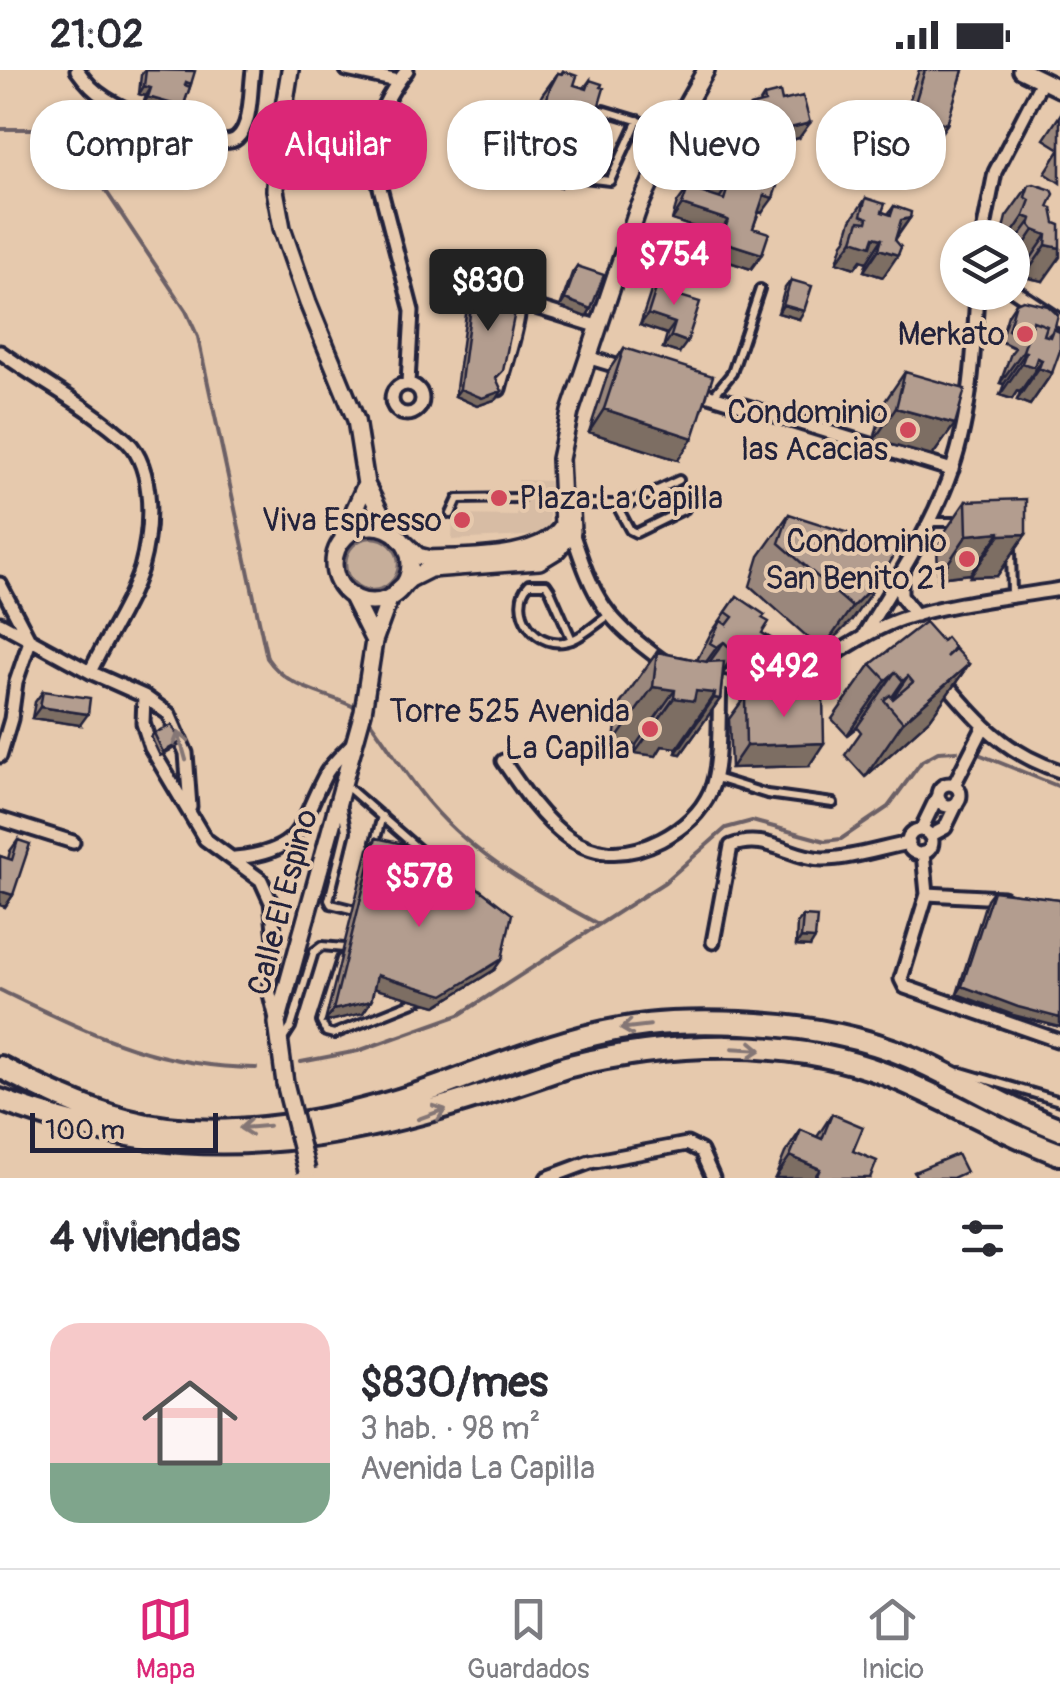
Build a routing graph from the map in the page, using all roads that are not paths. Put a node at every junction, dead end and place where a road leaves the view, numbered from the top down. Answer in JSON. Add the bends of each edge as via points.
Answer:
{"nodes":[{"id":1,"x":77,"y":70,"type":"edge"},
{"id":2,"x":253,"y":70,"type":"edge"},
{"id":3,"x":290,"y":70,"type":"edge"},
{"id":4,"x":347,"y":70,"type":"edge"},
{"id":5,"x":407,"y":70,"type":"edge"},
{"id":6,"x":706,"y":70,"type":"edge"},
{"id":7,"x":1021,"y":70,"type":"edge"},
{"id":8,"x":1042,"y":80,"type":"junction"},
{"id":9,"x":398,"y":81,"type":"junction"},
{"id":10,"x":1060,"y":89,"type":"edge"},
{"id":11,"x":691,"y":100,"type":"edge"},
{"id":12,"x":638,"y":120,"type":"joint"},
{"id":13,"x":647,"y":190,"type":"edge"},
{"id":14,"x":986,"y":220,"type":"edge"},
{"id":15,"x":516,"y":270,"type":"dead end"},
{"id":16,"x":760,"y":289,"type":"dead end"},
{"id":17,"x":1030,"y":301,"type":"edge"},
{"id":18,"x":519,"y":302,"type":"junction"},
{"id":19,"x":975,"y":310,"type":"edge"},
{"id":20,"x":1060,"y":321,"type":"edge"},
{"id":21,"x":600,"y":327,"type":"junction"},
{"id":22,"x":0,"y":352,"type":"edge"},
{"id":23,"x":590,"y":358,"type":"junction"},
{"id":24,"x":643,"y":374,"type":"edge"},
{"id":25,"x":408,"y":383,"type":"dead end"},
{"id":26,"x":678,"y":385,"type":"edge"},
{"id":27,"x":500,"y":389,"type":"edge"},
{"id":28,"x":713,"y":396,"type":"junction"},
{"id":29,"x":952,"y":470,"type":"junction"},
{"id":30,"x":678,"y":480,"type":"dead end"},
{"id":31,"x":366,"y":484,"type":"junction"},
{"id":32,"x":520,"y":498,"type":"dead end"},
{"id":33,"x":561,"y":500,"type":"junction"},
{"id":34,"x":616,"y":504,"type":"junction"},
{"id":35,"x":686,"y":509,"type":"dead end"},
{"id":36,"x":452,"y":514,"type":"dead end"},
{"id":37,"x":928,"y":522,"type":"junction"},
{"id":38,"x":961,"y":522,"type":"dead end"},
{"id":39,"x":572,"y":532,"type":"junction"},
{"id":40,"x":394,"y":534,"type":"junction"},
{"id":41,"x":1011,"y":536,"type":"edge"},
{"id":42,"x":340,"y":542,"type":"junction"},
{"id":43,"x":553,"y":545,"type":"junction"},
{"id":44,"x":586,"y":573,"type":"junction"},
{"id":45,"x":900,"y":573,"type":"junction"},
{"id":46,"x":0,"y":584,"type":"edge"},
{"id":47,"x":1060,"y":589,"type":"edge"},
{"id":48,"x":394,"y":594,"type":"junction"},
{"id":49,"x":351,"y":595,"type":"junction"},
{"id":50,"x":1012,"y":597,"type":"junction"},
{"id":51,"x":916,"y":615,"type":"junction"},
{"id":52,"x":608,"y":616,"type":"junction"},
{"id":53,"x":900,"y":619,"type":"junction"},
{"id":54,"x":0,"y":623,"type":"edge"},
{"id":55,"x":865,"y":633,"type":"junction"},
{"id":56,"x":911,"y":634,"type":"edge"},
{"id":57,"x":374,"y":640,"type":"junction"},
{"id":58,"x":572,"y":640,"type":"junction"},
{"id":59,"x":30,"y":641,"type":"junction"},
{"id":60,"x":932,"y":664,"type":"edge"},
{"id":61,"x":678,"y":669,"type":"edge"},
{"id":62,"x":90,"y":672,"type":"junction"},
{"id":63,"x":692,"y":676,"type":"edge"},
{"id":64,"x":720,"y":681,"type":"junction"},
{"id":65,"x":144,"y":696,"type":"junction"},
{"id":66,"x":983,"y":728,"type":"junction"},
{"id":67,"x":354,"y":742,"type":"junction"},
{"id":68,"x":0,"y":756,"type":"edge"},
{"id":69,"x":503,"y":761,"type":"dead end"},
{"id":70,"x":1060,"y":771,"type":"edge"},
{"id":71,"x":714,"y":778,"type":"junction"},
{"id":72,"x":954,"y":785,"type":"junction"},
{"id":73,"x":341,"y":791,"type":"junction"},
{"id":74,"x":938,"y":796,"type":"junction"},
{"id":75,"x":833,"y":803,"type":"dead end"},
{"id":76,"x":957,"y":803,"type":"junction"},
{"id":77,"x":190,"y":812,"type":"junction"},
{"id":78,"x":382,"y":816,"type":"junction"},
{"id":79,"x":0,"y":819,"type":"edge"},
{"id":80,"x":926,"y":833,"type":"junction"},
{"id":81,"x":72,"y":842,"type":"dead end"},
{"id":82,"x":908,"y":843,"type":"junction"},
{"id":83,"x":922,"y":853,"type":"junction"},
{"id":84,"x":372,"y":854,"type":"edge"},
{"id":85,"x":234,"y":858,"type":"junction"},
{"id":86,"x":360,"y":891,"type":"edge"},
{"id":87,"x":465,"y":893,"type":"edge"},
{"id":88,"x":927,"y":894,"type":"junction"},
{"id":89,"x":1022,"y":899,"type":"edge"},
{"id":90,"x":350,"y":929,"type":"edge"},
{"id":91,"x":713,"y":942,"type":"dead end"},
{"id":92,"x":344,"y":948,"type":"junction"},
{"id":93,"x":433,"y":993,"type":"edge"},
{"id":94,"x":278,"y":1023,"type":"junction"},
{"id":95,"x":1057,"y":1040,"type":"dead end"},
{"id":96,"x":278,"y":1048,"type":"junction"},
{"id":97,"x":908,"y":1056,"type":"junction"},
{"id":98,"x":0,"y":1067,"type":"edge"},
{"id":99,"x":0,"y":1100,"type":"edge"},
{"id":100,"x":998,"y":1100,"type":"junction"},
{"id":101,"x":1060,"y":1101,"type":"edge"},
{"id":102,"x":1060,"y":1119,"type":"edge"},
{"id":103,"x":1060,"y":1129,"type":"edge"},
{"id":104,"x":1060,"y":1154,"type":"edge"},
{"id":105,"x":308,"y":1175,"type":"edge"},
{"id":106,"x":548,"y":1178,"type":"edge"},
{"id":107,"x":712,"y":1178,"type":"edge"}],
"edges":[{"from":1,"to":2,"type":"street","via":[[104,98],[224,144],[245,127]]},
{"from":3,"to":31,"type":"street","via":[[275,190],[308,304],[356,420]]},
{"from":4,"to":9,"type":"street"},
{"from":5,"to":9,"type":"street"},
{"from":6,"to":11,"type":"street"},
{"from":7,"to":8,"type":"street"},
{"from":8,"to":10,"type":"street"},
{"from":8,"to":14,"type":"street","via":[[996,172]]},
{"from":9,"to":25,"type":"street","via":[[370,149],[412,311]]},
{"from":12,"to":12,"type":"lane","via":[[598,113],[577,170],[584,178],[610,182]]},
{"from":13,"to":21,"type":"street"},
{"from":15,"to":18,"type":"street"},
{"from":16,"to":28,"type":"lane","via":[[732,373]]},
{"from":17,"to":20,"type":"street"},
{"from":18,"to":21,"type":"street"},
{"from":18,"to":27,"type":"street"},
{"from":19,"to":29,"type":"street","via":[[966,419]]},
{"from":21,"to":23,"type":"street"},
{"from":22,"to":62,"type":"street","via":[[130,444],[145,475],[149,516],[141,568]]},
{"from":23,"to":24,"type":"street"},
{"from":23,"to":33,"type":"street","via":[[560,459]]},
{"from":26,"to":28,"type":"street"},
{"from":28,"to":29,"type":"street"},
{"from":29,"to":37,"type":"street"},
{"from":30,"to":34,"type":"lane"},
{"from":31,"to":40,"type":"street"},
{"from":31,"to":42,"type":"street"},
{"from":32,"to":36,"type":"lane","via":[[458,499]]},
{"from":33,"to":34,"type":"lane"},
{"from":33,"to":39,"type":"street"},
{"from":33,"to":43,"type":"street","via":[[562,525]]},
{"from":34,"to":35,"type":"lane","via":[[636,533]]},
{"from":37,"to":38,"type":"lane"},
{"from":37,"to":45,"type":"street"},
{"from":39,"to":43,"type":"street"},
{"from":39,"to":44,"type":"street"},
{"from":40,"to":42,"type":"street","via":[[362,527]]},
{"from":40,"to":43,"type":"street","via":[[418,556]]},
{"from":40,"to":48,"type":"street","via":[[410,563]]},
{"from":41,"to":50,"type":"lane"},
{"from":42,"to":49,"type":"street","via":[[335,571]]},
{"from":43,"to":44,"type":"street"},
{"from":43,"to":48,"type":"street","via":[[525,564],[430,569]]},
{"from":44,"to":52,"type":"street"},
{"from":45,"to":51,"type":"street","via":[[902,596]]},
{"from":45,"to":55,"type":"street"},
{"from":46,"to":59,"type":"street"},
{"from":47,"to":50,"type":"street"},
{"from":48,"to":49,"type":"street","via":[[370,601]]},
{"from":48,"to":57,"type":"street","name":"Calle El Espino"},
{"from":49,"to":57,"type":"street"},
{"from":50,"to":51,"type":"street"},
{"from":51,"to":53,"type":"street"},
{"from":52,"to":58,"type":"lane"},
{"from":52,"to":61,"type":"street"},
{"from":53,"to":55,"type":"street"},
{"from":53,"to":56,"type":"street"},
{"from":54,"to":59,"type":"street"},
{"from":55,"to":64,"type":"street","via":[[779,681]]},
{"from":57,"to":67,"type":"street","name":"Calle El Espino"},
{"from":58,"to":58,"type":"lane","via":[[534,636],[522,598],[529,584],[546,584]]},
{"from":59,"to":62,"type":"street"},
{"from":59,"to":68,"type":"street"},
{"from":60,"to":66,"type":"street"},
{"from":62,"to":65,"type":"street"},
{"from":63,"to":64,"type":"street"},
{"from":64,"to":71,"type":"street"},
{"from":65,"to":77,"type":"street","via":[[151,748]]},
{"from":77,"to":65,"type":"street","one_way":true,"via":[[180,734],[169,714]]},
{"from":66,"to":70,"type":"street","via":[[1030,760]]},
{"from":66,"to":72,"type":"street"},
{"from":67,"to":73,"type":"street","name":"Calle El Espino"},
{"from":67,"to":85,"type":"street","via":[[328,771],[293,836],[275,850]]},
{"from":69,"to":71,"type":"street","via":[[549,824],[597,850],[642,849],[666,837],[692,820]]},
{"from":71,"to":75,"type":"lane"},
{"from":72,"to":74,"type":"street","via":[[943,786]]},
{"from":72,"to":76,"type":"street"},
{"from":73,"to":78,"type":"lane"},
{"from":73,"to":86,"type":"lane","via":[[346,831],[329,900],[355,910]]},
{"from":73,"to":94,"type":"street","name":"Calle El Espino"},
{"from":74,"to":76,"type":"street","via":[[943,804]]},
{"from":74,"to":80,"type":"street"},
{"from":76,"to":80,"type":"street","via":[[945,828]]},
{"from":77,"to":85,"type":"street","via":[[206,839]]},
{"from":78,"to":84,"type":"lane"},
{"from":78,"to":87,"type":"lane"},
{"from":79,"to":81,"type":"street"},
{"from":80,"to":82,"type":"street","via":[[910,835]]},
{"from":80,"to":83,"type":"street","via":[[931,846]]},
{"from":82,"to":83,"type":"street"},
{"from":82,"to":91,"type":"street","via":[[825,859],[758,841],[731,846]]},
{"from":83,"to":88,"type":"street"},
{"from":85,"to":94,"type":"street","via":[[261,880],[271,902],[269,990]]},
{"from":88,"to":89,"type":"street"},
{"from":88,"to":95,"type":"street","via":[[901,979],[905,987]]},
{"from":90,"to":92,"type":"lane"},
{"from":92,"to":93,"type":"lane","via":[[321,1022],[326,1032]]},
{"from":92,"to":96,"type":"lane","via":[[314,952]]},
{"from":94,"to":96,"type":"street","name":"Calle El Espino"},
{"from":96,"to":105,"type":"street","name":"Calle El Espino","bridge":true},
{"from":97,"to":98,"type":"highway","one_way":true,"via":[[788,1028],[634,1026],[521,1056],[368,1109],[214,1130],[128,1121]]},
{"from":97,"to":100,"type":"highway"},
{"from":97,"to":101,"type":"lane"},
{"from":99,"to":104,"type":"highway","one_way":true,"via":[[124,1146],[249,1156],[383,1130],[566,1066],[664,1048],[717,1048],[856,1064]]},
{"from":100,"to":102,"type":"highway"},
{"from":100,"to":103,"type":"highway"},
{"from":106,"to":107,"type":"street","via":[[590,1162],[687,1144],[706,1159]]}]}
